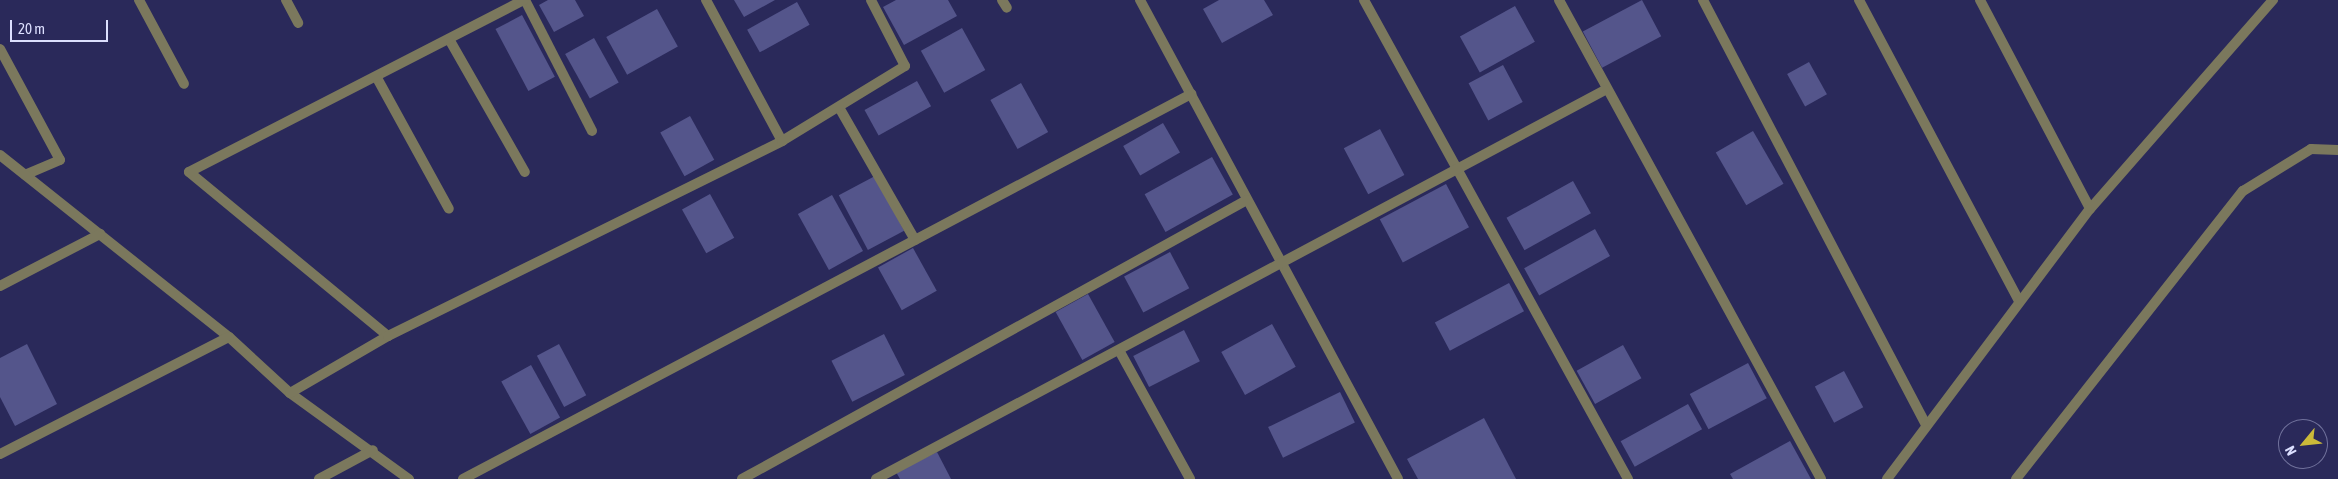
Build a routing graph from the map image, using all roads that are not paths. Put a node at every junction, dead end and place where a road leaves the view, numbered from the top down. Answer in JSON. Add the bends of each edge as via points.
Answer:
{"nodes":[{"id":1,"x":139,"y":0,"type":"edge"},
{"id":2,"x":286,"y":0,"type":"edge"},
{"id":3,"x":524,"y":0,"type":"edge"},
{"id":4,"x":706,"y":0,"type":"edge"},
{"id":5,"x":871,"y":0,"type":"edge"},
{"id":6,"x":1140,"y":0,"type":"edge"},
{"id":7,"x":1364,"y":0,"type":"edge"},
{"id":8,"x":1560,"y":0,"type":"edge"},
{"id":9,"x":1703,"y":0,"type":"edge"},
{"id":10,"x":1859,"y":0,"type":"edge"},
{"id":11,"x":1980,"y":0,"type":"edge"},
{"id":12,"x":2273,"y":0,"type":"edge"},
{"id":13,"x":298,"y":23,"type":"dead end"},
{"id":14,"x":449,"y":39,"type":"junction"},
{"id":15,"x":0,"y":48,"type":"edge"},
{"id":16,"x":377,"y":78,"type":"junction"},
{"id":17,"x":184,"y":84,"type":"dead end"},
{"id":18,"x":1605,"y":90,"type":"junction"},
{"id":19,"x":1190,"y":94,"type":"junction"},
{"id":20,"x":840,"y":109,"type":"junction"},
{"id":21,"x":592,"y":131,"type":"dead end"},
{"id":22,"x":782,"y":141,"type":"junction"},
{"id":23,"x":2338,"y":150,"type":"edge"},
{"id":24,"x":0,"y":155,"type":"edge"},
{"id":25,"x":1457,"y":168,"type":"junction"},
{"id":26,"x":525,"y":172,"type":"dead end"},
{"id":27,"x":25,"y":175,"type":"junction"},
{"id":28,"x":1247,"y":200,"type":"junction"},
{"id":29,"x":2090,"y":209,"type":"junction"},
{"id":30,"x":449,"y":210,"type":"dead end"},
{"id":31,"x":100,"y":234,"type":"junction"},
{"id":32,"x":915,"y":240,"type":"junction"},
{"id":33,"x":1281,"y":262,"type":"junction"},
{"id":34,"x":0,"y":286,"type":"edge"},
{"id":35,"x":2019,"y":301,"type":"junction"},
{"id":36,"x":388,"y":336,"type":"junction"},
{"id":37,"x":229,"y":337,"type":"junction"},
{"id":38,"x":1120,"y":352,"type":"junction"},
{"id":39,"x":290,"y":394,"type":"junction"},
{"id":40,"x":1927,"y":426,"type":"junction"},
{"id":41,"x":373,"y":450,"type":"junction"},
{"id":42,"x":0,"y":454,"type":"edge"},
{"id":43,"x":335,"y":475,"type":"edge"},
{"id":44,"x":320,"y":479,"type":"edge"},
{"id":45,"x":409,"y":479,"type":"edge"},
{"id":46,"x":463,"y":479,"type":"edge"},
{"id":47,"x":742,"y":479,"type":"edge"},
{"id":48,"x":876,"y":479,"type":"edge"},
{"id":49,"x":1190,"y":479,"type":"edge"},
{"id":50,"x":1398,"y":479,"type":"edge"},
{"id":51,"x":1628,"y":479,"type":"edge"},
{"id":52,"x":1821,"y":479,"type":"edge"},
{"id":53,"x":1887,"y":479,"type":"edge"},
{"id":54,"x":2016,"y":479,"type":"edge"}],
"edges":[{"from":1,"to":17,"type":"street"},
{"from":2,"to":13,"type":"street"},
{"from":3,"to":14,"type":"street"},
{"from":3,"to":21,"type":"street"},
{"from":4,"to":22,"type":"street"},
{"from":5,"to":20,"type":"street","via":[[905,66]]},
{"from":6,"to":19,"type":"street"},
{"from":7,"to":25,"type":"street"},
{"from":8,"to":18,"type":"street"},
{"from":9,"to":40,"type":"street"},
{"from":10,"to":35,"type":"street"},
{"from":11,"to":29,"type":"street"},
{"from":12,"to":29,"type":"street"},
{"from":14,"to":16,"type":"street"},
{"from":14,"to":26,"type":"street"},
{"from":15,"to":27,"type":"street","via":[[60,160]]},
{"from":16,"to":30,"type":"street"},
{"from":16,"to":36,"type":"street","via":[[189,172]]},
{"from":18,"to":25,"type":"street"},
{"from":18,"to":52,"type":"street"},
{"from":19,"to":28,"type":"street"},
{"from":19,"to":32,"type":"street"},
{"from":20,"to":22,"type":"street"},
{"from":20,"to":32,"type":"street"},
{"from":22,"to":36,"type":"street"},
{"from":23,"to":54,"type":"street","via":[[2311,149],[2243,191]]},
{"from":24,"to":27,"type":"street"},
{"from":25,"to":33,"type":"street"},
{"from":25,"to":51,"type":"street"},
{"from":27,"to":31,"type":"street"},
{"from":28,"to":33,"type":"street"},
{"from":28,"to":47,"type":"street"},
{"from":29,"to":35,"type":"street"},
{"from":31,"to":34,"type":"street"},
{"from":31,"to":37,"type":"street"},
{"from":32,"to":46,"type":"street"},
{"from":33,"to":38,"type":"street"},
{"from":33,"to":50,"type":"street"},
{"from":35,"to":40,"type":"street"},
{"from":36,"to":39,"type":"street"},
{"from":37,"to":39,"type":"street"},
{"from":37,"to":42,"type":"street"},
{"from":38,"to":48,"type":"street"},
{"from":38,"to":49,"type":"street"},
{"from":39,"to":41,"type":"street"},
{"from":40,"to":53,"type":"street"},
{"from":41,"to":43,"type":"street"},
{"from":41,"to":45,"type":"street"},
{"from":43,"to":44,"type":"street"}]}
